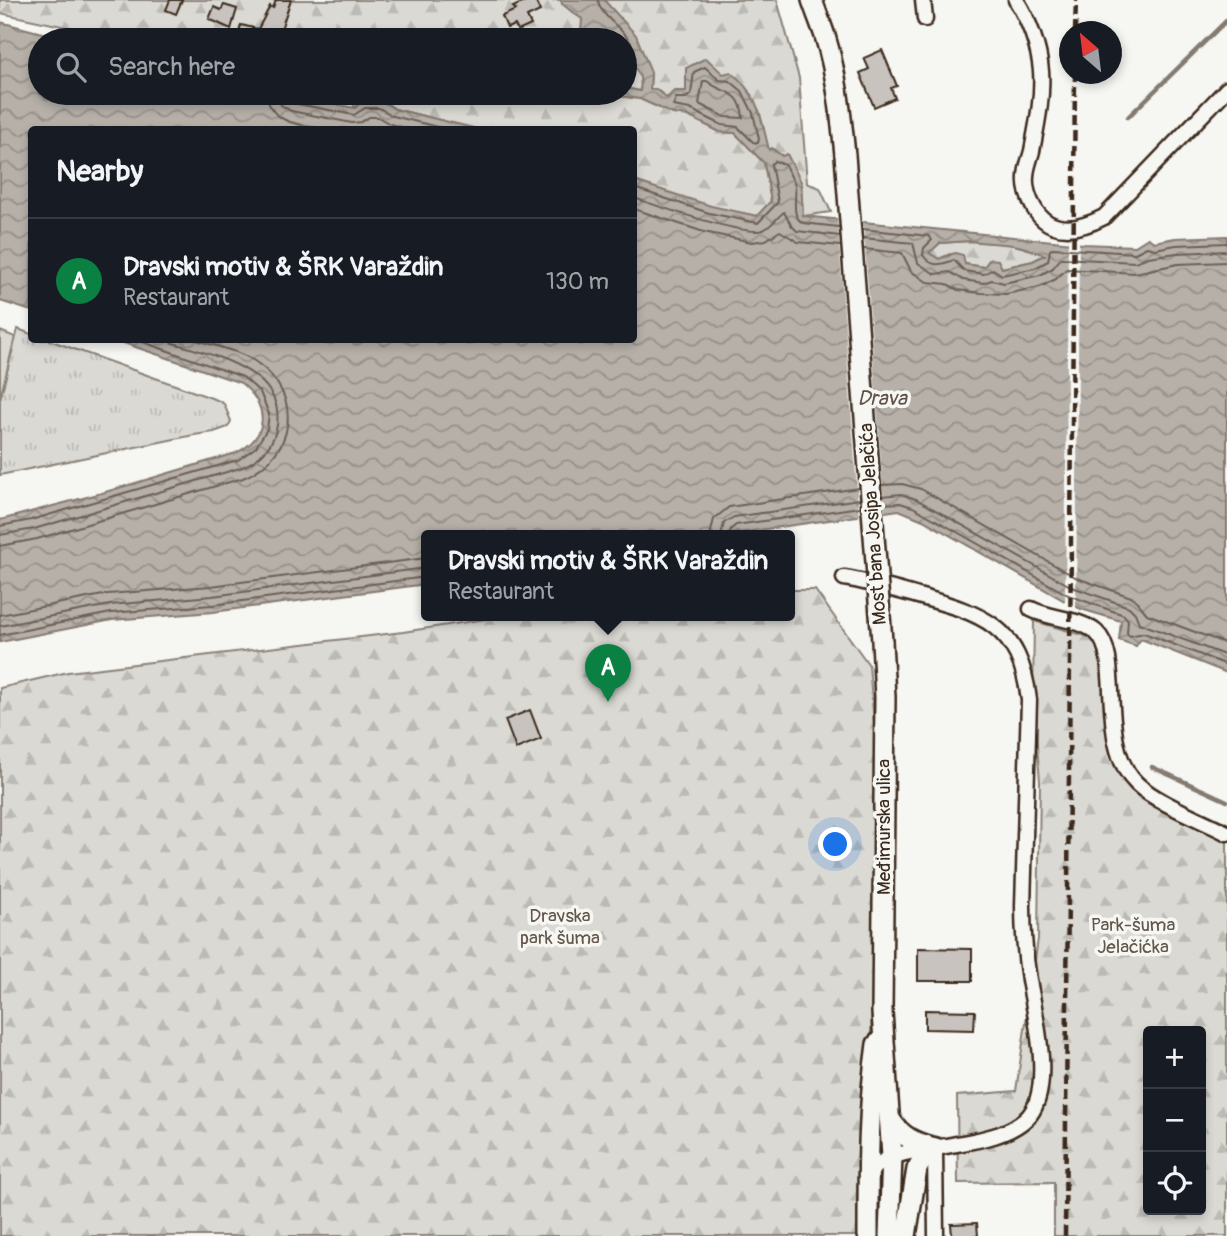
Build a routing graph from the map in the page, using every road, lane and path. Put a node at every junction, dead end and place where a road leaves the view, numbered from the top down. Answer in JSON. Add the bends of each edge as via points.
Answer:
{"nodes":[{"id":1,"x":812,"y":0,"type":"edge"},
{"id":2,"x":923,"y":0,"type":"edge"},
{"id":3,"x":1016,"y":0,"type":"edge"},
{"id":4,"x":925,"y":19,"type":"dead end"},
{"id":5,"x":1227,"y":89,"type":"edge"},
{"id":6,"x":844,"y":578,"type":"dead end"},
{"id":7,"x":1031,"y":609,"type":"dead end"},
{"id":8,"x":882,"y":641,"type":"joint"},
{"id":9,"x":1227,"y":833,"type":"edge"},
{"id":10,"x":882,"y":1012,"type":"junction"},
{"id":11,"x":890,"y":1119,"type":"junction"},
{"id":12,"x":935,"y":1148,"type":"junction"},
{"id":13,"x":892,"y":1156,"type":"junction"},
{"id":14,"x":868,"y":1174,"type":"junction"},
{"id":15,"x":868,"y":1236,"type":"edge"},
{"id":16,"x":889,"y":1236,"type":"edge"},
{"id":17,"x":906,"y":1236,"type":"edge"},
{"id":18,"x":936,"y":1236,"type":"edge"}],
"edges":[{"from":1,"to":8,"type":"main road","name":"Most bana Josipa Jelačića","bridge":true,"via":[[835,81],[845,155]]},
{"from":2,"to":4,"type":"street"},
{"from":3,"to":5,"type":"street","via":[[1033,36],[1041,69],[1027,189],[1037,214],[1055,227],[1079,227],[1104,217]]},
{"from":6,"to":12,"type":"street","via":[[966,609],[983,618],[1018,655],[1028,687],[1023,937],[1037,1015],[1038,1097],[1027,1117],[1011,1128],[988,1138]]},
{"from":7,"to":9,"type":"street","via":[[1086,626],[1100,637],[1107,653],[1116,743],[1138,786]]},
{"from":8,"to":10,"type":"main road","name":"Međimurska ulica"},
{"from":10,"to":11,"type":"main road","name":"Međimurska ulica"},
{"from":10,"to":14,"type":"main road","name":"Međimurska ulica"},
{"from":11,"to":12,"type":"main road","via":[[913,1142]]},
{"from":11,"to":13,"type":"main road","name":"Međimurska ulica"},
{"from":12,"to":13,"type":"street"},
{"from":12,"to":17,"type":"main road","via":[[917,1169]]},
{"from":12,"to":18,"type":"street"},
{"from":13,"to":14,"type":"street"},
{"from":13,"to":16,"type":"main road","name":"Međimurska ulica"},
{"from":14,"to":15,"type":"main road","name":"Međimurska ulica"}]}
